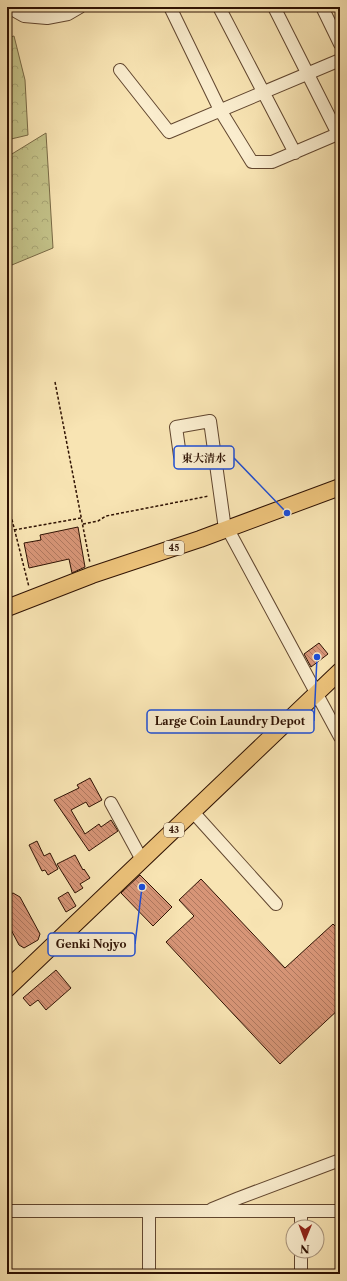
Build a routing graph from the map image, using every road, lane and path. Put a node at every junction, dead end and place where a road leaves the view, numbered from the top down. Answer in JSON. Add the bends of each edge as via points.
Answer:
{"nodes":[{"id":1,"x":8,"y":7,"type":"edge"},
{"id":2,"x":80,"y":7,"type":"edge"},
{"id":3,"x":170,"y":7,"type":"edge"},
{"id":4,"x":219,"y":7,"type":"edge"},
{"id":5,"x":274,"y":7,"type":"edge"},
{"id":6,"x":322,"y":7,"type":"edge"},
{"id":7,"x":340,"y":44,"type":"edge"},
{"id":8,"x":340,"y":60,"type":"edge"},
{"id":9,"x":120,"y":70,"type":"dead end"},
{"id":10,"x":307,"y":74,"type":"junction"},
{"id":11,"x":264,"y":93,"type":"junction"},
{"id":12,"x":220,"y":110,"type":"junction"},
{"id":13,"x":339,"y":134,"type":"edge"},
{"id":14,"x":295,"y":153,"type":"junction"},
{"id":15,"x":55,"y":382,"type":"dead end"},
{"id":16,"x":180,"y":456,"type":"dead end"},
{"id":17,"x":340,"y":487,"type":"edge"},
{"id":18,"x":220,"y":494,"type":"junction"},
{"id":19,"x":7,"y":500,"type":"edge"},
{"id":20,"x":81,"y":518,"type":"junction"},
{"id":21,"x":83,"y":524,"type":"junction"},
{"id":22,"x":228,"y":529,"type":"junction"},
{"id":23,"x":14,"y":530,"type":"junction"},
{"id":24,"x":92,"y":575,"type":"junction"},
{"id":25,"x":33,"y":598,"type":"junction"},
{"id":26,"x":7,"y":608,"type":"edge"},
{"id":27,"x":340,"y":671,"type":"edge"},
{"id":28,"x":317,"y":693,"type":"junction"},
{"id":29,"x":340,"y":737,"type":"edge"},
{"id":30,"x":111,"y":803,"type":"dead end"},
{"id":31,"x":193,"y":812,"type":"junction"},
{"id":32,"x":142,"y":860,"type":"junction"},
{"id":33,"x":276,"y":904,"type":"dead end"},
{"id":34,"x":9,"y":982,"type":"edge"},
{"id":35,"x":340,"y":1160,"type":"edge"},
{"id":36,"x":7,"y":1211,"type":"edge"},
{"id":37,"x":149,"y":1211,"type":"junction"},
{"id":38,"x":208,"y":1211,"type":"junction"},
{"id":39,"x":301,"y":1211,"type":"junction"},
{"id":40,"x":340,"y":1211,"type":"edge"},
{"id":41,"x":301,"y":1219,"type":"edge"},
{"id":42,"x":301,"y":1259,"type":"edge"},
{"id":43,"x":149,"y":1274,"type":"edge"},
{"id":44,"x":301,"y":1274,"type":"edge"}],
"edges":[{"from":1,"to":2,"type":"street","via":[[24,16],[47,18],[68,14]]},
{"from":3,"to":12,"type":"street"},
{"from":4,"to":11,"type":"street"},
{"from":5,"to":10,"type":"street"},
{"from":6,"to":7,"type":"street"},
{"from":8,"to":10,"type":"street"},
{"from":9,"to":12,"type":"street","via":[[169,132]]},
{"from":10,"to":11,"type":"street"},
{"from":10,"to":13,"type":"street"},
{"from":11,"to":12,"type":"street"},
{"from":11,"to":14,"type":"street"},
{"from":12,"to":14,"type":"street","via":[[252,162],[272,162]]},
{"from":13,"to":14,"type":"street"},
{"from":15,"to":20,"type":"path"},
{"from":16,"to":18,"type":"street","via":[[176,427],[210,421]]},
{"from":17,"to":22,"type":"main road","number":"45"},
{"from":18,"to":21,"type":"path","via":[[106,516],[98,521]]},
{"from":18,"to":22,"type":"street","via":[[224,522]]},
{"from":19,"to":23,"type":"path"},
{"from":20,"to":21,"type":"path"},
{"from":20,"to":23,"type":"path"},
{"from":21,"to":24,"type":"path"},
{"from":22,"to":24,"type":"main road","number":"45"},
{"from":22,"to":28,"type":"street"},
{"from":23,"to":25,"type":"path"},
{"from":24,"to":25,"type":"main road","number":"45"},
{"from":25,"to":26,"type":"main road","number":"45"},
{"from":27,"to":28,"type":"main road","number":"43"},
{"from":28,"to":29,"type":"street"},
{"from":28,"to":31,"type":"main road","number":"43"},
{"from":30,"to":32,"type":"street"},
{"from":31,"to":32,"type":"main road","number":"43"},
{"from":31,"to":33,"type":"street"},
{"from":32,"to":34,"type":"main road","number":"43"},
{"from":35,"to":38,"type":"street"},
{"from":36,"to":37,"type":"street"},
{"from":37,"to":38,"type":"street"},
{"from":37,"to":43,"type":"street"},
{"from":38,"to":39,"type":"street"},
{"from":39,"to":40,"type":"street"},
{"from":39,"to":41,"type":"street"},
{"from":42,"to":44,"type":"street"}]}
